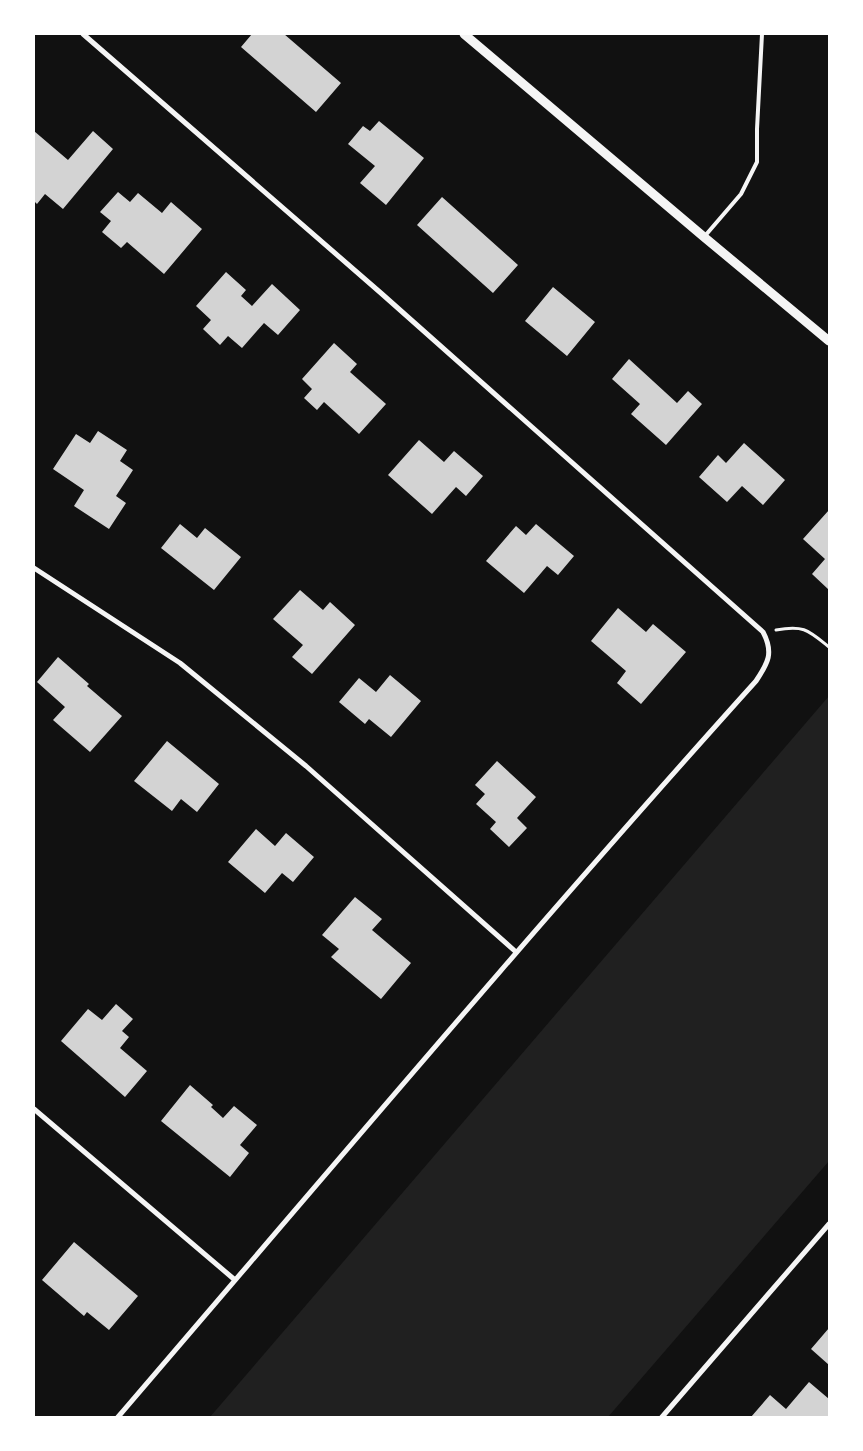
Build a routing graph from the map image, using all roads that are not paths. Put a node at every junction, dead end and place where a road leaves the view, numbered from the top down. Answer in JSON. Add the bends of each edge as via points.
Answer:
{"nodes":[{"id":1,"x":83,"y":34,"type":"edge"},
{"id":2,"x":464,"y":34,"type":"edge"},
{"id":3,"x":762,"y":34,"type":"edge"},
{"id":4,"x":704,"y":237,"type":"junction"},
{"id":5,"x":829,"y":341,"type":"edge"},
{"id":6,"x":34,"y":568,"type":"edge"},
{"id":7,"x":516,"y":952,"type":"junction"},
{"id":8,"x":34,"y":1109,"type":"edge"},
{"id":9,"x":829,"y":1224,"type":"edge"},
{"id":10,"x":235,"y":1280,"type":"junction"},
{"id":11,"x":118,"y":1417,"type":"edge"},
{"id":12,"x":662,"y":1417,"type":"edge"}],
"edges":[{"from":1,"to":7,"type":"street","via":[[763,632],[768,642],[770,654],[756,681]]},
{"from":2,"to":4,"type":"street"},
{"from":3,"to":4,"type":"lane","via":[[757,162],[741,194]]},
{"from":4,"to":5,"type":"street"},
{"from":6,"to":7,"type":"street","via":[[180,663],[306,766]]},
{"from":7,"to":10,"type":"street"},
{"from":8,"to":10,"type":"street"},
{"from":9,"to":12,"type":"street"},
{"from":10,"to":11,"type":"street"}]}
